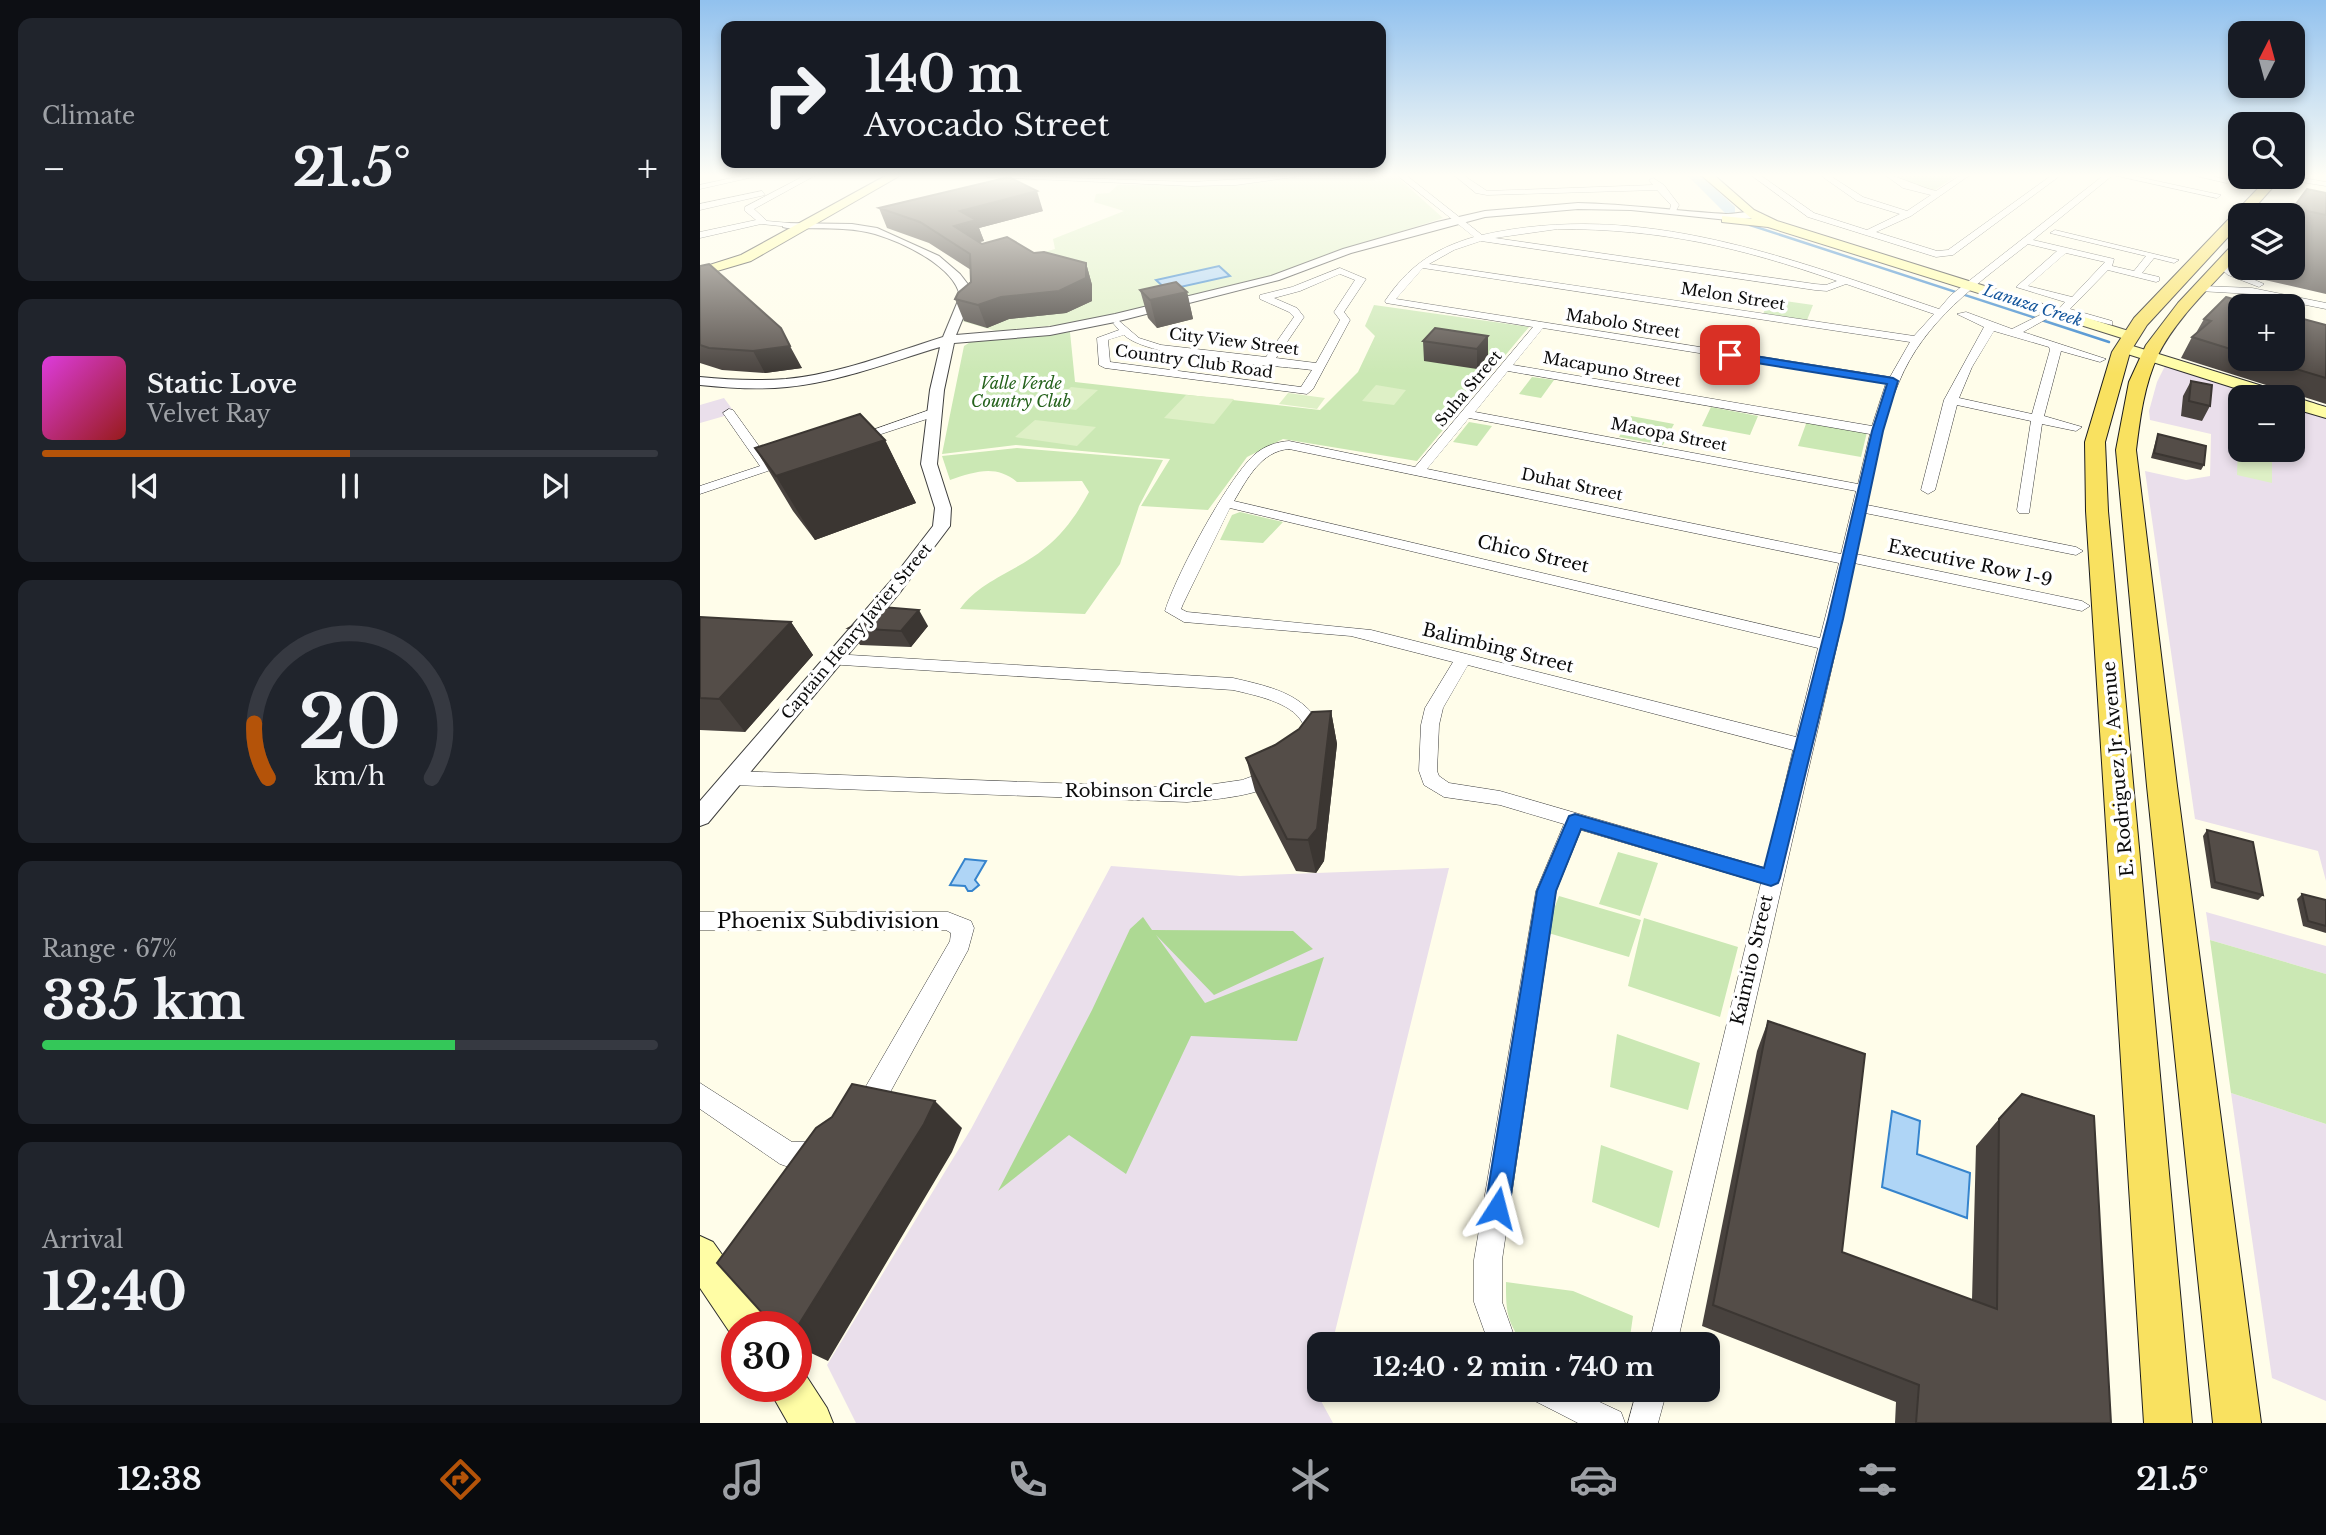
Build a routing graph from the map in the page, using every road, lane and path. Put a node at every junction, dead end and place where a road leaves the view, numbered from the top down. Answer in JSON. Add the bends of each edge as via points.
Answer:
{"nodes":[{"id":1,"x":759,"y":241,"type":"edge"},
{"id":2,"x":777,"y":241,"type":"edge"},
{"id":3,"x":903,"y":241,"type":"edge"},
{"id":4,"x":1381,"y":241,"type":"edge"},
{"id":5,"x":1470,"y":241,"type":"edge"},
{"id":6,"x":1503,"y":241,"type":"edge"},
{"id":7,"x":1720,"y":241,"type":"edge"},
{"id":8,"x":1815,"y":241,"type":"edge"},
{"id":9,"x":1895,"y":241,"type":"edge"},
{"id":10,"x":1966,"y":241,"type":"edge"},
{"id":11,"x":2027,"y":241,"type":"edge"},
{"id":12,"x":2029,"y":241,"type":"edge"},
{"id":13,"x":2066,"y":241,"type":"edge"},
{"id":14,"x":2093,"y":241,"type":"edge"},
{"id":15,"x":2216,"y":241,"type":"edge"},
{"id":16,"x":2060,"y":249,"type":"junction"},
{"id":17,"x":744,"y":250,"type":"junction"},
{"id":18,"x":760,"y":251,"type":"junction"},
{"id":19,"x":2205,"y":253,"type":"junction"},
{"id":20,"x":2152,"y":255,"type":"junction"},
{"id":21,"x":2228,"y":259,"type":"edge"},
{"id":22,"x":2174,"y":260,"type":"dead end"},
{"id":23,"x":2225,"y":262,"type":"junction"},
{"id":24,"x":1419,"y":265,"type":"junction"},
{"id":25,"x":700,"y":266,"type":"edge"},
{"id":26,"x":2106,"y":267,"type":"junction"},
{"id":27,"x":700,"y":272,"type":"edge"},
{"id":28,"x":2136,"y":274,"type":"junction"},
{"id":29,"x":2156,"y":279,"type":"dead end"},
{"id":30,"x":1843,"y":282,"type":"junction"},
{"id":31,"x":2022,"y":288,"type":"junction"},
{"id":32,"x":2203,"y":289,"type":"junction"},
{"id":33,"x":2272,"y":290,"type":"junction"},
{"id":34,"x":2009,"y":298,"type":"junction"},
{"id":35,"x":1959,"y":299,"type":"junction"},
{"id":36,"x":2326,"y":299,"type":"edge"},
{"id":37,"x":2072,"y":301,"type":"junction"},
{"id":38,"x":2326,"y":306,"type":"edge"},
{"id":39,"x":1115,"y":318,"type":"junction"},
{"id":40,"x":2044,"y":319,"type":"junction"},
{"id":41,"x":1540,"y":325,"type":"junction"},
{"id":42,"x":1993,"y":327,"type":"junction"},
{"id":43,"x":1127,"y":331,"type":"junction"},
{"id":44,"x":951,"y":333,"type":"junction"},
{"id":45,"x":2013,"y":333,"type":"junction"},
{"id":46,"x":2026,"y":337,"type":"junction"},
{"id":47,"x":1917,"y":340,"type":"junction"},
{"id":48,"x":2130,"y":343,"type":"junction"},
{"id":49,"x":2053,"y":346,"type":"junction"},
{"id":50,"x":1268,"y":362,"type":"junction"},
{"id":51,"x":1319,"y":367,"type":"junction"},
{"id":52,"x":1506,"y":367,"type":"junction"},
{"id":53,"x":700,"y":373,"type":"edge"},
{"id":54,"x":700,"y":381,"type":"edge"},
{"id":55,"x":1893,"y":381,"type":"junction"},
{"id":56,"x":2246,"y":385,"type":"edge"},
{"id":57,"x":1950,"y":400,"type":"junction"},
{"id":58,"x":2305,"y":406,"type":"edge"},
{"id":59,"x":935,"y":412,"type":"junction"},
{"id":60,"x":2326,"y":413,"type":"edge"},
{"id":61,"x":729,"y":414,"type":"dead end"},
{"id":62,"x":1467,"y":414,"type":"junction"},
{"id":63,"x":2036,"y":418,"type":"junction"},
{"id":64,"x":2076,"y":427,"type":"dead end"},
{"id":65,"x":1877,"y":431,"type":"junction"},
{"id":66,"x":838,"y":444,"type":"edge"},
{"id":67,"x":804,"y":456,"type":"edge"},
{"id":68,"x":768,"y":468,"type":"junction"},
{"id":69,"x":1420,"y":470,"type":"junction"},
{"id":70,"x":1928,"y":489,"type":"dead end"},
{"id":71,"x":700,"y":490,"type":"edge"},
{"id":72,"x":1863,"y":498,"type":"junction"},
{"id":73,"x":1227,"y":503,"type":"junction"},
{"id":74,"x":2024,"y":510,"type":"dead end"},
{"id":75,"x":2076,"y":551,"type":"dead end"},
{"id":76,"x":1849,"y":558,"type":"junction"},
{"id":77,"x":2082,"y":606,"type":"dead end"},
{"id":78,"x":1829,"y":645,"type":"junction"},
{"id":79,"x":1463,"y":659,"type":"junction"},
{"id":80,"x":833,"y":660,"type":"junction"},
{"id":81,"x":1804,"y":746,"type":"junction"},
{"id":82,"x":1305,"y":752,"type":"edge"},
{"id":83,"x":1285,"y":769,"type":"edge"},
{"id":84,"x":733,"y":778,"type":"junction"},
{"id":85,"x":700,"y":817,"type":"edge"},
{"id":86,"x":1575,"y":821,"type":"junction"},
{"id":87,"x":1771,"y":878,"type":"junction"},
{"id":88,"x":700,"y":921,"type":"edge"},
{"id":89,"x":700,"y":1095,"type":"edge"},
{"id":90,"x":700,"y":1255,"type":"edge"},
{"id":91,"x":739,"y":1311,"type":"edge"},
{"id":92,"x":1499,"y":1332,"type":"edge"},
{"id":93,"x":1666,"y":1332,"type":"edge"},
{"id":94,"x":798,"y":1402,"type":"edge"},
{"id":95,"x":1568,"y":1402,"type":"edge"},
{"id":96,"x":1649,"y":1402,"type":"edge"},
{"id":97,"x":812,"y":1423,"type":"edge"},
{"id":98,"x":1611,"y":1423,"type":"edge"},
{"id":99,"x":1643,"y":1423,"type":"edge"},
{"id":100,"x":2168,"y":1423,"type":"edge"},
{"id":101,"x":2237,"y":1423,"type":"edge"}],
"edges":[{"from":1,"to":17,"type":"main road"},
{"from":2,"to":18,"type":"main road"},
{"from":3,"to":44,"type":"street","name":"Captain Henry Javier Street","via":[[935,258],[964,287],[966,296]]},
{"from":4,"to":39,"type":"street","via":[[1275,278]]},
{"from":5,"to":24,"type":"street"},
{"from":6,"to":30,"type":"street","via":[[1815,287]]},
{"from":7,"to":30,"type":"street"},
{"from":8,"to":35,"type":"main road"},
{"from":9,"to":10,"type":"street","via":[[1936,254],[1950,253]]},
{"from":11,"to":35,"type":"street","name":"Kaimito Street"},
{"from":12,"to":16,"type":"street"},
{"from":13,"to":16,"type":"street"},
{"from":14,"to":20,"type":"street"},
{"from":15,"to":19,"type":"main road","name":"E. Rodriguez Jr. Avenue"},
{"from":16,"to":26,"type":"street","via":[[2111,261]]},
{"from":16,"to":31,"type":"street"},
{"from":17,"to":18,"type":"main road"},
{"from":17,"to":25,"type":"main road"},
{"from":18,"to":27,"type":"main road"},
{"from":19,"to":23,"type":"main road"},
{"from":19,"to":48,"type":"main road","name":"E. Rodriguez Jr. Avenue","via":[[2140,322]]},
{"from":20,"to":22,"type":"street"},
{"from":20,"to":28,"type":"street"},
{"from":21,"to":23,"type":"main road","name":"E. Rodriguez Jr. Avenue"},
{"from":23,"to":32,"type":"main road","name":"E. Rodriguez Jr. Avenue"},
{"from":23,"to":33,"type":"street","via":[[2240,278]]},
{"from":24,"to":41,"type":"street","name":"Mabolo Street","via":[[1407,274],[1390,301]]},
{"from":24,"to":47,"type":"street","name":"Melon Street"},
{"from":26,"to":28,"type":"street"},
{"from":26,"to":37,"type":"street"},
{"from":28,"to":29,"type":"street"},
{"from":30,"to":35,"type":"street"},
{"from":31,"to":34,"type":"street"},
{"from":31,"to":37,"type":"street"},
{"from":32,"to":33,"type":"street"},
{"from":32,"to":48,"type":"main road","name":"E. Rodriguez Jr. Avenue"},
{"from":33,"to":36,"type":"street"},
{"from":33,"to":38,"type":"street"},
{"from":34,"to":35,"type":"main road"},
{"from":34,"to":40,"type":"main road"},
{"from":35,"to":40,"type":"main road"},
{"from":35,"to":42,"type":"street"},
{"from":35,"to":47,"type":"street","name":"Kaimito Street"},
{"from":37,"to":48,"type":"street","via":[[2063,310]]},
{"from":39,"to":43,"type":"street","name":"City View Street"},
{"from":39,"to":44,"type":"street","via":[[1060,327]]},
{"from":40,"to":45,"type":"street"},
{"from":40,"to":46,"type":"street"},
{"from":40,"to":48,"type":"main road"},
{"from":41,"to":52,"type":"street","name":"Suha Street"},
{"from":41,"to":55,"type":"street","name":"Mabolo Street"},
{"from":42,"to":45,"type":"street"},
{"from":42,"to":57,"type":"street","via":[[1967,362]]},
{"from":43,"to":50,"type":"street","name":"City View Street","via":[[1135,340],[1160,348]]},
{"from":43,"to":51,"type":"street","name":"Country Club Road","via":[[1102,338],[1105,365],[1303,391]]},
{"from":44,"to":53,"type":"street","via":[[868,362],[788,377],[736,379]]},
{"from":44,"to":54,"type":"street","via":[[828,376],[742,386]]},
{"from":44,"to":59,"type":"street","name":"Captain Henry Javier Street"},
{"from":45,"to":46,"type":"street"},
{"from":46,"to":49,"type":"street"},
{"from":47,"to":55,"type":"street","name":"Kaimito Street"},
{"from":48,"to":49,"type":"street"},
{"from":48,"to":56,"type":"main road"},
{"from":48,"to":100,"type":"main road","name":"E. Rodriguez Jr. Avenue","via":[[2095,442],[2097,511]]},
{"from":48,"to":101,"type":"main road","name":"E. Rodriguez Jr. Avenue","via":[[2128,477]]},
{"from":49,"to":63,"type":"street","via":[[2056,350]]},
{"from":50,"to":51,"type":"street","name":"City View Street"},
{"from":50,"to":51,"type":"street","via":[[1299,317],[1264,297],[1342,271],[1361,279],[1339,312],[1345,320]]},
{"from":52,"to":62,"type":"street","name":"Suha Street"},
{"from":52,"to":65,"type":"street","name":"Macapuno Street"},
{"from":55,"to":65,"type":"street","name":"Kaimito Street"},
{"from":57,"to":63,"type":"street"},
{"from":57,"to":70,"type":"street"},
{"from":58,"to":60,"type":"main road"},
{"from":59,"to":66,"type":"street"},
{"from":59,"to":80,"type":"street","name":"Captain Henry Javier Street","via":[[929,464],[943,508],[941,526]]},
{"from":61,"to":68,"type":"street"},
{"from":62,"to":69,"type":"street","name":"Suha Street"},
{"from":62,"to":72,"type":"street","name":"Macopa Street"},
{"from":63,"to":64,"type":"street"},
{"from":63,"to":74,"type":"street"},
{"from":65,"to":72,"type":"street","name":"Kaimito Street"},
{"from":67,"to":68,"type":"street"},
{"from":68,"to":71,"type":"street"},
{"from":69,"to":73,"type":"street","name":"Duhat Street","via":[[1280,445],[1259,457]]},
{"from":69,"to":76,"type":"street","name":"Duhat Street"},
{"from":72,"to":75,"type":"street","name":"Macopa Street"},
{"from":72,"to":76,"type":"street","name":"Kaimito Street"},
{"from":73,"to":78,"type":"street","name":"Chico Street"},
{"from":73,"to":79,"type":"street","name":"Balimbing Street","via":[[1175,604],[1177,615],[1351,631]]},
{"from":76,"to":77,"type":"street","name":"Executive Row 1-9"},
{"from":76,"to":78,"type":"street","name":"Kaimito Street"},
{"from":78,"to":81,"type":"street","name":"Kaimito Street"},
{"from":79,"to":81,"type":"street","name":"Balimbing Street"},
{"from":79,"to":86,"type":"street","via":[[1434,708],[1431,780],[1444,790],[1500,798]]},
{"from":80,"to":82,"type":"street","via":[[1233,684],[1264,691],[1309,718],[1315,734]]},
{"from":80,"to":84,"type":"street","name":"Captain Henry Javier Street"},
{"from":81,"to":87,"type":"street","name":"Kaimito Street"},
{"from":83,"to":84,"type":"street","name":"Robinson Circle","via":[[1261,782],[1187,794]]},
{"from":84,"to":85,"type":"street","name":"Captain Henry Javier Street"},
{"from":86,"to":87,"type":"street"},
{"from":86,"to":92,"type":"street","via":[[1546,891],[1488,1260],[1488,1302]]},
{"from":87,"to":93,"type":"street","name":"Kaimito Street"},
{"from":88,"to":89,"type":"street","name":"Phoenix Subdivision","via":[[948,921],[963,928],[960,943],[845,1140],[822,1154],[789,1155]]},
{"from":90,"to":91,"type":"main road"},
{"from":94,"to":97,"type":"main road"},
{"from":95,"to":98,"type":"street"},
{"from":96,"to":99,"type":"street"}]}
